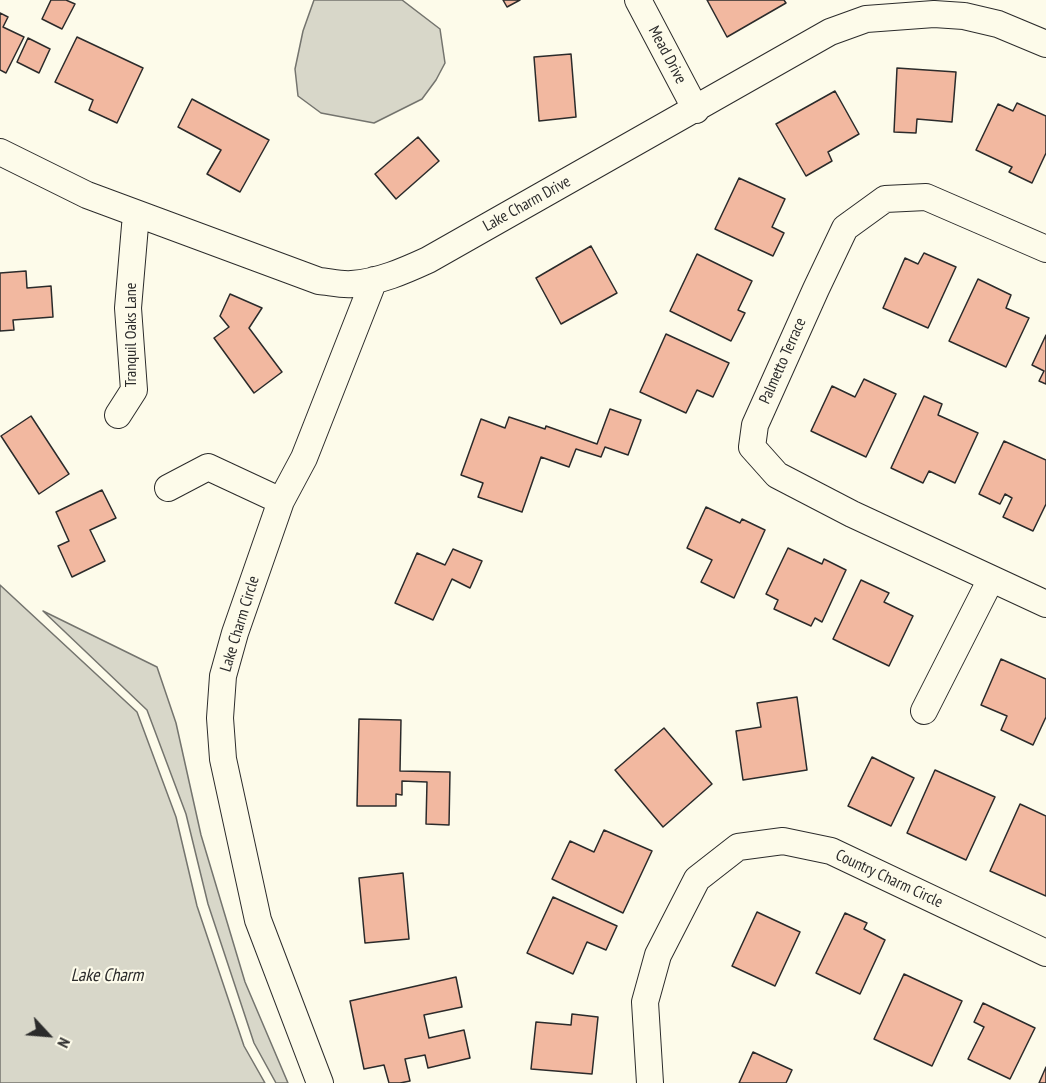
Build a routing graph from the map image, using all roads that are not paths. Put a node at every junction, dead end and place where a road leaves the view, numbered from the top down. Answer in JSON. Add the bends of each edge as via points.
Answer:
{"nodes":[{"id":1,"x":638,"y":0,"type":"edge"},
{"id":2,"x":1046,"y":44,"type":"edge"},
{"id":3,"x":696,"y":110,"type":"junction"},
{"id":4,"x":0,"y":152,"type":"edge"},
{"id":5,"x":136,"y":214,"type":"junction"},
{"id":6,"x":1046,"y":249,"type":"edge"},
{"id":7,"x":374,"y":280,"type":"junction"},
{"id":8,"x":118,"y":416,"type":"dead end"},
{"id":9,"x":168,"y":488,"type":"dead end"},
{"id":10,"x":281,"y":501,"type":"junction"},
{"id":11,"x":991,"y":579,"type":"junction"},
{"id":12,"x":1046,"y":604,"type":"edge"},
{"id":13,"x":924,"y":711,"type":"dead end"},
{"id":14,"x":1046,"y":953,"type":"edge"},
{"id":15,"x":320,"y":1083,"type":"edge"},
{"id":16,"x":650,"y":1083,"type":"edge"}],
"edges":[{"from":1,"to":3,"type":"street","name":"Mead Drive"},
{"from":2,"to":3,"type":"street","name":"Lake Charm Drive","via":[[998,24],[963,16],[866,19],[830,32]]},
{"from":3,"to":7,"type":"street","name":"Lake Charm Drive","via":[[428,260]]},
{"from":4,"to":5,"type":"street","name":"Lake Charm Drive","via":[[87,195]]},
{"from":5,"to":7,"type":"street","name":"Lake Charm Drive","via":[[319,282],[350,284]]},
{"from":5,"to":8,"type":"street","name":"Tranquil Oaks Lane","via":[[128,308],[134,390]]},
{"from":6,"to":11,"type":"street","name":"Palmetto Terrace","via":[[926,197],[885,199],[846,228],[755,425],[752,447],[777,475]]},
{"from":7,"to":10,"type":"street","name":"Lake Charm Circle","via":[[304,458]]},
{"from":9,"to":10,"type":"street","via":[[208,467]]},
{"from":10,"to":15,"type":"street","name":"Lake Charm Circle","via":[[223,676],[220,718],[223,759],[258,920]]},
{"from":11,"to":12,"type":"street","name":"Palmetto Terrace"},
{"from":11,"to":13,"type":"street"},
{"from":14,"to":16,"type":"street","name":"Country Charm Circle","via":[[831,851],[783,841],[738,847],[697,879],[658,955],[645,1002]]}]}
